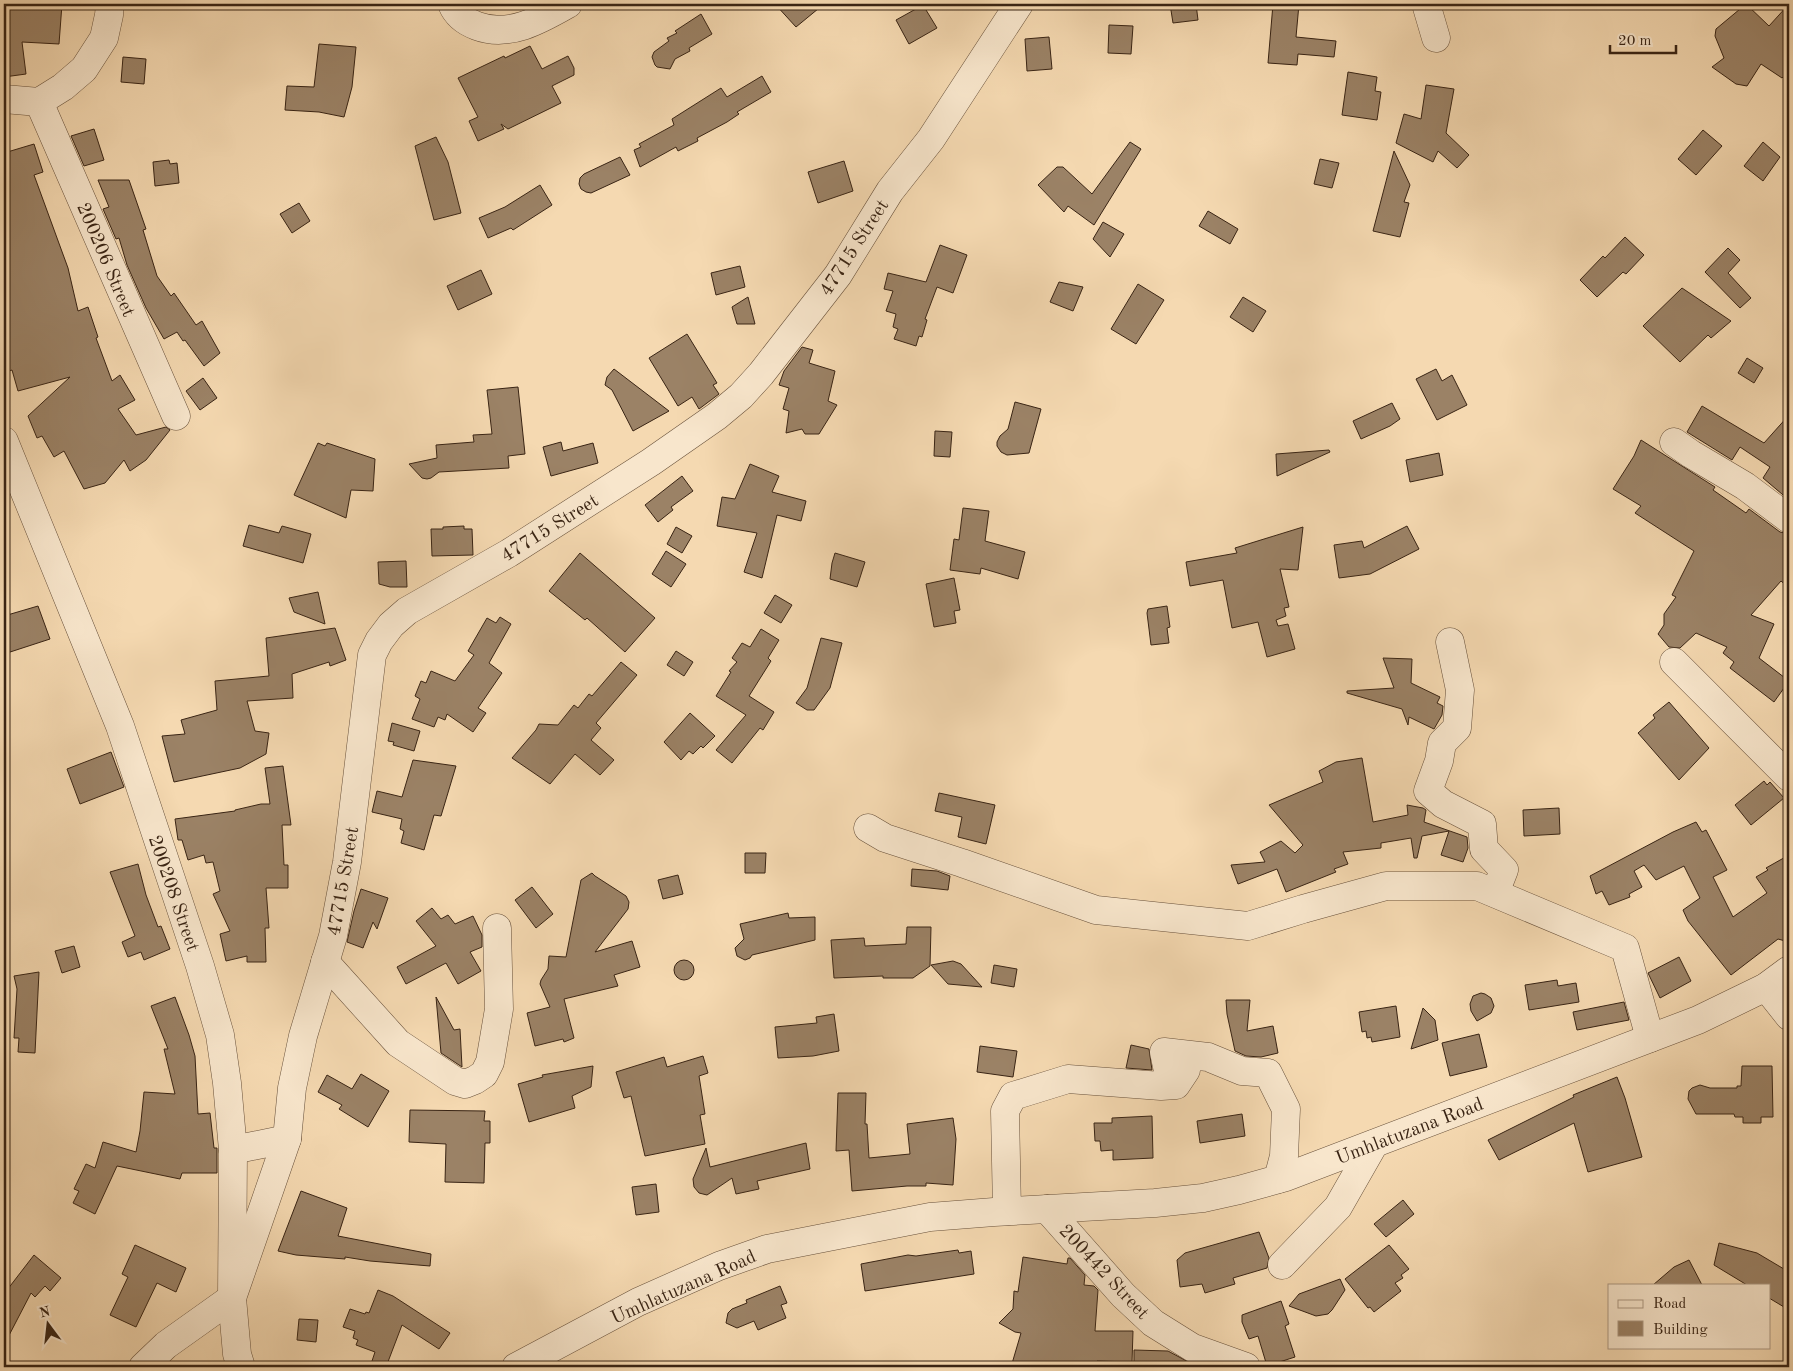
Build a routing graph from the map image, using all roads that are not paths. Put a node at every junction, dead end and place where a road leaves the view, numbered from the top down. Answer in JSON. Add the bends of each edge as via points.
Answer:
{"nodes":[{"id":1,"x":110,"y":4,"type":"edge"},
{"id":2,"x":452,"y":4,"type":"edge"},
{"id":3,"x":568,"y":4,"type":"edge"},
{"id":4,"x":1019,"y":4,"type":"edge"},
{"id":5,"x":1426,"y":4,"type":"edge"},
{"id":6,"x":1436,"y":38,"type":"dead end"},
{"id":7,"x":4,"y":99,"type":"edge"},
{"id":8,"x":39,"y":102,"type":"junction"},
{"id":9,"x":176,"y":416,"type":"dead end"},
{"id":10,"x":4,"y":441,"type":"edge"},
{"id":11,"x":1674,"y":442,"type":"dead end"},
{"id":12,"x":1789,"y":519,"type":"edge"},
{"id":13,"x":1450,"y":642,"type":"dead end"},
{"id":14,"x":1674,"y":662,"type":"dead end"},
{"id":15,"x":1789,"y":777,"type":"edge"},
{"id":16,"x":868,"y":828,"type":"dead end"},
{"id":17,"x":1496,"y":894,"type":"junction"},
{"id":18,"x":497,"y":928,"type":"dead end"},
{"id":19,"x":325,"y":962,"type":"junction"},
{"id":20,"x":1789,"y":970,"type":"edge"},
{"id":21,"x":1766,"y":987,"type":"junction"},
{"id":22,"x":1789,"y":1016,"type":"edge"},
{"id":23,"x":1650,"y":1038,"type":"junction"},
{"id":24,"x":287,"y":1139,"type":"junction"},
{"id":25,"x":1374,"y":1144,"type":"junction"},
{"id":26,"x":233,"y":1150,"type":"junction"},
{"id":27,"x":1278,"y":1179,"type":"junction"},
{"id":28,"x":1047,"y":1209,"type":"junction"},
{"id":29,"x":1007,"y":1211,"type":"junction"},
{"id":30,"x":1282,"y":1264,"type":"dead end"},
{"id":31,"x":232,"y":1298,"type":"junction"},
{"id":32,"x":1189,"y":1358,"type":"edge"},
{"id":33,"x":143,"y":1367,"type":"edge"},
{"id":34,"x":241,"y":1367,"type":"edge"},
{"id":35,"x":516,"y":1367,"type":"edge"},
{"id":36,"x":1246,"y":1367,"type":"edge"}],
"edges":[{"from":1,"to":8,"type":"street","via":[[104,38],[84,68],[64,87]]},
{"from":2,"to":3,"type":"street","via":[[466,22],[489,30],[511,30]]},
{"from":4,"to":19,"type":"street","name":"47715 Street","via":[[931,139],[890,191],[838,275],[741,396],[651,462],[509,553],[407,611],[379,641],[372,655],[347,862]]},
{"from":5,"to":6,"type":"street"},
{"from":7,"to":8,"type":"street"},
{"from":8,"to":9,"type":"street","name":"200206 Street"},
{"from":10,"to":26,"type":"street","name":"200208 Street","via":[[120,726],[200,966],[220,1035]]},
{"from":11,"to":12,"type":"street","via":[[1745,486]]},
{"from":13,"to":17,"type":"street","via":[[1460,690],[1457,728],[1442,743],[1428,791],[1443,804],[1482,824],[1484,849],[1504,870]]},
{"from":14,"to":15,"type":"street"},
{"from":16,"to":17,"type":"street","via":[[885,838],[1096,910],[1248,926],[1386,886],[1477,886]]},
{"from":17,"to":23,"type":"street","via":[[1624,948]]},
{"from":18,"to":19,"type":"street","via":[[500,1008],[490,1062],[484,1074],[465,1084],[455,1082],[398,1043]]},
{"from":19,"to":24,"type":"street","name":"47715 Street","via":[[303,1036],[292,1088]]},
{"from":20,"to":21,"type":"street","name":"Umhlatuzana Road"},
{"from":21,"to":22,"type":"street"},
{"from":21,"to":23,"type":"street","name":"Umhlatuzana Road","via":[[1698,1020]]},
{"from":23,"to":25,"type":"street","name":"Umhlatuzana Road"},
{"from":24,"to":26,"type":"street"},
{"from":24,"to":31,"type":"street","name":"47715 Street"},
{"from":25,"to":27,"type":"street","name":"Umhlatuzana Road"},
{"from":25,"to":30,"type":"street","via":[[1338,1206]]},
{"from":26,"to":31,"type":"street","name":"200208 Street"},
{"from":27,"to":28,"type":"street","name":"Umhlatuzana Road","via":[[1203,1198]]},
{"from":27,"to":29,"type":"street","via":[[1284,1156],[1286,1109],[1268,1073],[1242,1071],[1208,1057],[1164,1052],[1168,1071],[1186,1070],[1176,1085],[1068,1078],[1013,1096],[1005,1111]]},
{"from":28,"to":29,"type":"street","name":"Umhlatuzana Road"},
{"from":28,"to":32,"type":"street","name":"200442 Street","via":[[1123,1295]]},
{"from":29,"to":35,"type":"street","name":"Umhlatuzana Road","via":[[930,1217],[767,1249],[719,1266],[638,1302]]},
{"from":31,"to":33,"type":"street","via":[[166,1345]]},
{"from":31,"to":34,"type":"street","name":"200208 Street"},
{"from":32,"to":36,"type":"street","name":"200442 Street"}]}
